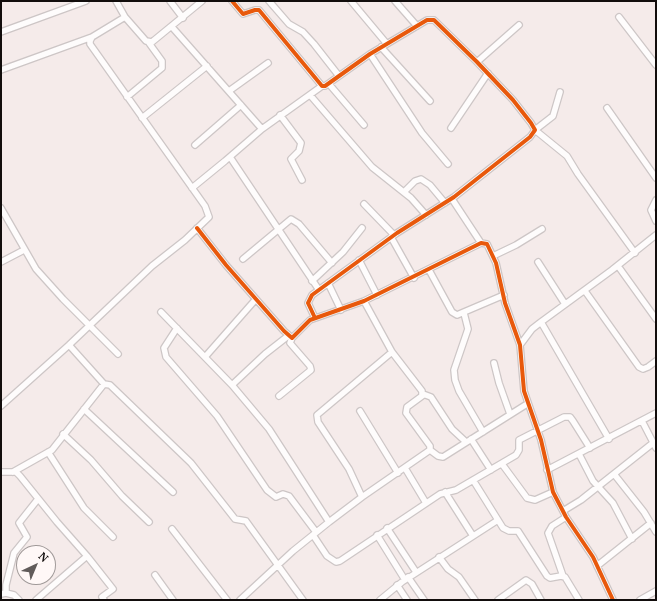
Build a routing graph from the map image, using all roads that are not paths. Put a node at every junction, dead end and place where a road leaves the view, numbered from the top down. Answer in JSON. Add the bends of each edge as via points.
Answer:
{"nodes":[{"id":1,"x":86,"y":1,"type":"edge"},
{"id":2,"x":116,"y":1,"type":"edge"},
{"id":3,"x":170,"y":1,"type":"edge"},
{"id":4,"x":202,"y":1,"type":"edge"},
{"id":5,"x":232,"y":1,"type":"edge"},
{"id":6,"x":269,"y":1,"type":"edge"},
{"id":7,"x":351,"y":1,"type":"edge"},
{"id":8,"x":395,"y":1,"type":"edge"},
{"id":9,"x":125,"y":16,"type":"junction"},
{"id":10,"x":619,"y":17,"type":"dead end"},
{"id":11,"x":183,"y":18,"type":"junction"},
{"id":12,"x":519,"y":25,"type":"dead end"},
{"id":13,"x":417,"y":26,"type":"junction"},
{"id":14,"x":172,"y":27,"type":"junction"},
{"id":15,"x":1,"y":32,"type":"edge"},
{"id":16,"x":92,"y":37,"type":"junction"},
{"id":17,"x":149,"y":43,"type":"junction"},
{"id":18,"x":387,"y":44,"type":"junction"},
{"id":19,"x":381,"y":47,"type":"junction"},
{"id":20,"x":370,"y":54,"type":"junction"},
{"id":21,"x":477,"y":62,"type":"junction"},
{"id":22,"x":268,"y":63,"type":"dead end"},
{"id":23,"x":656,"y":65,"type":"edge"},
{"id":24,"x":207,"y":66,"type":"junction"},
{"id":25,"x":1,"y":70,"type":"edge"},
{"id":26,"x":488,"y":72,"type":"junction"},
{"id":27,"x":339,"y":76,"type":"junction"},
{"id":28,"x":329,"y":84,"type":"junction"},
{"id":29,"x":322,"y":86,"type":"junction"},
{"id":30,"x":230,"y":91,"type":"junction"},
{"id":31,"x":560,"y":92,"type":"dead end"},
{"id":32,"x":310,"y":95,"type":"junction"},
{"id":33,"x":127,"y":97,"type":"junction"},
{"id":34,"x":430,"y":101,"type":"dead end"},
{"id":35,"x":241,"y":105,"type":"junction"},
{"id":36,"x":607,"y":108,"type":"dead end"},
{"id":37,"x":280,"y":115,"type":"junction"},
{"id":38,"x":142,"y":118,"type":"junction"},
{"id":39,"x":364,"y":124,"type":"dead end"},
{"id":40,"x":451,"y":128,"type":"dead end"},
{"id":41,"x":262,"y":129,"type":"junction"},
{"id":42,"x":535,"y":130,"type":"junction"},
{"id":43,"x":194,"y":145,"type":"dead end"},
{"id":44,"x":230,"y":157,"type":"junction"},
{"id":45,"x":448,"y":164,"type":"dead end"},
{"id":46,"x":656,"y":178,"type":"edge"},
{"id":47,"x":302,"y":180,"type":"dead end"},
{"id":48,"x":192,"y":188,"type":"junction"},
{"id":49,"x":404,"y":192,"type":"junction"},
{"id":50,"x":452,"y":198,"type":"junction"},
{"id":51,"x":656,"y":200,"type":"edge"},
{"id":52,"x":445,"y":203,"type":"junction"},
{"id":53,"x":364,"y":204,"type":"dead end"},
{"id":54,"x":1,"y":208,"type":"edge"},
{"id":55,"x":426,"y":215,"type":"junction"},
{"id":56,"x":656,"y":221,"type":"edge"},
{"id":57,"x":197,"y":228,"type":"junction"},
{"id":58,"x":362,"y":228,"type":"dead end"},
{"id":59,"x":278,"y":229,"type":"junction"},
{"id":60,"x":542,"y":229,"type":"dead end"},
{"id":61,"x":656,"y":235,"type":"edge"},
{"id":62,"x":392,"y":236,"type":"junction"},
{"id":63,"x":481,"y":243,"type":"junction"},
{"id":64,"x":24,"y":250,"type":"junction"},
{"id":65,"x":635,"y":253,"type":"junction"},
{"id":66,"x":493,"y":256,"type":"junction"},
{"id":67,"x":243,"y":259,"type":"dead end"},
{"id":68,"x":359,"y":260,"type":"junction"},
{"id":69,"x":1,"y":262,"type":"edge"},
{"id":70,"x":332,"y":262,"type":"junction"},
{"id":71,"x":538,"y":262,"type":"dead end"},
{"id":72,"x":618,"y":266,"type":"junction"},
{"id":73,"x":429,"y":270,"type":"junction"},
{"id":74,"x":414,"y":278,"type":"junction"},
{"id":75,"x":312,"y":281,"type":"junction"},
{"id":76,"x":328,"y":283,"type":"junction"},
{"id":77,"x":319,"y":290,"type":"junction"},
{"id":78,"x":584,"y":291,"type":"junction"},
{"id":79,"x":377,"y":295,"type":"junction"},
{"id":80,"x":504,"y":296,"type":"junction"},
{"id":81,"x":256,"y":299,"type":"junction"},
{"id":82,"x":364,"y":301,"type":"junction"},
{"id":83,"x":565,"y":304,"type":"junction"},
{"id":84,"x":341,"y":310,"type":"junction"},
{"id":85,"x":161,"y":312,"type":"dead end"},
{"id":86,"x":464,"y":313,"type":"junction"},
{"id":87,"x":315,"y":318,"type":"junction"},
{"id":88,"x":656,"y":319,"type":"edge"},
{"id":89,"x":541,"y":322,"type":"junction"},
{"id":90,"x":90,"y":324,"type":"junction"},
{"id":91,"x":177,"y":328,"type":"junction"},
{"id":92,"x":290,"y":337,"type":"junction"},
{"id":93,"x":69,"y":345,"type":"junction"},
{"id":94,"x":520,"y":345,"type":"junction"},
{"id":95,"x":392,"y":352,"type":"junction"},
{"id":96,"x":118,"y":354,"type":"dead end"},
{"id":97,"x":205,"y":357,"type":"junction"},
{"id":98,"x":656,"y":361,"type":"edge"},
{"id":99,"x":494,"y":363,"type":"dead end"},
{"id":100,"x":104,"y":384,"type":"junction"},
{"id":101,"x":232,"y":384,"type":"junction"},
{"id":102,"x":423,"y":394,"type":"junction"},
{"id":103,"x":279,"y":396,"type":"dead end"},
{"id":104,"x":527,"y":404,"type":"junction"},
{"id":105,"x":1,"y":406,"type":"edge"},
{"id":106,"x":84,"y":408,"type":"junction"},
{"id":107,"x":360,"y":411,"type":"dead end"},
{"id":108,"x":656,"y":413,"type":"edge"},
{"id":109,"x":510,"y":414,"type":"junction"},
{"id":110,"x":642,"y":421,"type":"junction"},
{"id":111,"x":538,"y":430,"type":"junction"},
{"id":112,"x":483,"y":432,"type":"junction"},
{"id":113,"x":63,"y":434,"type":"junction"},
{"id":114,"x":609,"y":439,"type":"junction"},
{"id":115,"x":469,"y":441,"type":"junction"},
{"id":116,"x":655,"y":446,"type":"edge"},
{"id":117,"x":590,"y":448,"type":"junction"},
{"id":118,"x":430,"y":450,"type":"junction"},
{"id":119,"x":48,"y":452,"type":"junction"},
{"id":120,"x":579,"y":454,"type":"junction"},
{"id":121,"x":502,"y":464,"type":"junction"},
{"id":122,"x":405,"y":468,"type":"junction"},
{"id":123,"x":491,"y":470,"type":"junction"},
{"id":124,"x":547,"y":470,"type":"junction"},
{"id":125,"x":1,"y":472,"type":"edge"},
{"id":126,"x":13,"y":472,"type":"junction"},
{"id":127,"x":398,"y":473,"type":"junction"},
{"id":128,"x":614,"y":474,"type":"junction"},
{"id":129,"x":473,"y":480,"type":"junction"},
{"id":130,"x":598,"y":487,"type":"junction"},
{"id":131,"x":173,"y":492,"type":"dead end"},
{"id":132,"x":445,"y":492,"type":"junction"},
{"id":133,"x":553,"y":492,"type":"junction"},
{"id":134,"x":362,"y":497,"type":"junction"},
{"id":135,"x":38,"y":498,"type":"junction"},
{"id":136,"x":426,"y":503,"type":"junction"},
{"id":137,"x":563,"y":511,"type":"junction"},
{"id":138,"x":566,"y":517,"type":"junction"},
{"id":139,"x":498,"y":520,"type":"junction"},
{"id":140,"x":149,"y":522,"type":"dead end"},
{"id":141,"x":329,"y":522,"type":"junction"},
{"id":142,"x":651,"y":523,"type":"junction"},
{"id":143,"x":387,"y":528,"type":"junction"},
{"id":144,"x":172,"y":529,"type":"dead end"},
{"id":145,"x":656,"y":532,"type":"edge"},
{"id":146,"x":314,"y":534,"type":"junction"},
{"id":147,"x":377,"y":534,"type":"junction"},
{"id":148,"x":473,"y":536,"type":"junction"},
{"id":149,"x":113,"y":537,"type":"dead end"},
{"id":150,"x":632,"y":539,"type":"junction"},
{"id":151,"x":87,"y":556,"type":"junction"},
{"id":152,"x":439,"y":557,"type":"junction"},
{"id":153,"x":277,"y":566,"type":"junction"},
{"id":154,"x":598,"y":566,"type":"junction"},
{"id":155,"x":416,"y":572,"type":"junction"},
{"id":156,"x":154,"y":575,"type":"dead end"},
{"id":157,"x":563,"y":576,"type":"junction"},
{"id":158,"x":407,"y":578,"type":"junction"},
{"id":159,"x":397,"y":586,"type":"junction"},
{"id":160,"x":656,"y":591,"type":"edge"},
{"id":161,"x":4,"y":593,"type":"edge"},
{"id":162,"x":19,"y":600,"type":"edge"},
{"id":163,"x":36,"y":600,"type":"edge"},
{"id":164,"x":104,"y":600,"type":"edge"},
{"id":165,"x":173,"y":600,"type":"edge"},
{"id":166,"x":227,"y":600,"type":"edge"},
{"id":167,"x":240,"y":600,"type":"edge"},
{"id":168,"x":303,"y":600,"type":"edge"},
{"id":169,"x":380,"y":600,"type":"edge"},
{"id":170,"x":407,"y":600,"type":"edge"},
{"id":171,"x":424,"y":600,"type":"edge"},
{"id":172,"x":475,"y":600,"type":"edge"},
{"id":173,"x":498,"y":600,"type":"edge"},
{"id":174,"x":541,"y":600,"type":"edge"},
{"id":175,"x":579,"y":600,"type":"edge"},
{"id":176,"x":613,"y":600,"type":"edge"},
{"id":177,"x":640,"y":600,"type":"edge"}],
"edges":[{"from":1,"to":15,"type":"street"},
{"from":2,"to":9,"type":"street"},
{"from":3,"to":11,"type":"street"},
{"from":4,"to":11,"type":"street"},
{"from":5,"to":29,"type":"street","via":[[243,14],[258,10]]},
{"from":6,"to":27,"type":"street","via":[[289,24],[303,32]]},
{"from":7,"to":18,"type":"street"},
{"from":8,"to":13,"type":"street"},
{"from":9,"to":16,"type":"street"},
{"from":9,"to":17,"type":"street"},
{"from":10,"to":23,"type":"street"},
{"from":11,"to":14,"type":"street"},
{"from":12,"to":21,"type":"street"},
{"from":13,"to":18,"type":"street"},
{"from":13,"to":21,"type":"street","via":[[430,19],[434,20]]},
{"from":14,"to":17,"type":"street"},
{"from":14,"to":24,"type":"street"},
{"from":16,"to":25,"type":"street"},
{"from":16,"to":33,"type":"street","via":[[90,41],[94,51]]},
{"from":17,"to":33,"type":"street","via":[[162,61],[162,68]]},
{"from":18,"to":19,"type":"street"},
{"from":19,"to":20,"type":"street"},
{"from":19,"to":34,"type":"street"},
{"from":20,"to":27,"type":"street"},
{"from":20,"to":45,"type":"street","via":[[422,133]]},
{"from":21,"to":26,"type":"street"},
{"from":22,"to":30,"type":"street"},
{"from":24,"to":30,"type":"street"},
{"from":24,"to":38,"type":"street"},
{"from":26,"to":40,"type":"street"},
{"from":26,"to":42,"type":"street"},
{"from":27,"to":28,"type":"street"},
{"from":28,"to":29,"type":"street"},
{"from":28,"to":39,"type":"street"},
{"from":29,"to":32,"type":"street"},
{"from":30,"to":35,"type":"street"},
{"from":31,"to":42,"type":"street","via":[[553,116]]},
{"from":32,"to":37,"type":"street"},
{"from":32,"to":49,"type":"street","via":[[372,167]]},
{"from":33,"to":38,"type":"street"},
{"from":35,"to":41,"type":"street"},
{"from":35,"to":43,"type":"street"},
{"from":36,"to":46,"type":"street"},
{"from":37,"to":41,"type":"street"},
{"from":37,"to":47,"type":"street","via":[[301,143],[299,151],[291,160]]},
{"from":38,"to":48,"type":"street"},
{"from":41,"to":44,"type":"street"},
{"from":42,"to":50,"type":"street","via":[[530,137]]},
{"from":42,"to":65,"type":"street","via":[[567,156]]},
{"from":44,"to":48,"type":"street"},
{"from":44,"to":59,"type":"street"},
{"from":48,"to":57,"type":"street","via":[[208,211],[209,217]]},
{"from":49,"to":52,"type":"street","via":[[415,181],[421,179],[430,185]]},
{"from":49,"to":55,"type":"street"},
{"from":50,"to":52,"type":"street"},
{"from":50,"to":63,"type":"street"},
{"from":51,"to":56,"type":"street","via":[[651,210]]},
{"from":52,"to":55,"type":"street"},
{"from":53,"to":62,"type":"street"},
{"from":54,"to":64,"type":"street"},
{"from":55,"to":62,"type":"street"},
{"from":57,"to":81,"type":"street"},
{"from":57,"to":90,"type":"street"},
{"from":58,"to":70,"type":"street"},
{"from":59,"to":67,"type":"street"},
{"from":59,"to":70,"type":"street","via":[[293,220]]},
{"from":59,"to":75,"type":"street"},
{"from":60,"to":66,"type":"street"},
{"from":61,"to":65,"type":"street"},
{"from":62,"to":68,"type":"street"},
{"from":62,"to":74,"type":"street"},
{"from":63,"to":66,"type":"street","via":[[487,244]]},
{"from":63,"to":73,"type":"street"},
{"from":64,"to":69,"type":"street"},
{"from":64,"to":90,"type":"street","via":[[38,272],[63,300]]},
{"from":65,"to":72,"type":"street"},
{"from":66,"to":80,"type":"street"},
{"from":68,"to":76,"type":"street"},
{"from":68,"to":79,"type":"street"},
{"from":70,"to":75,"type":"street"},
{"from":71,"to":83,"type":"street"},
{"from":72,"to":78,"type":"street"},
{"from":72,"to":88,"type":"street"},
{"from":73,"to":74,"type":"street"},
{"from":73,"to":86,"type":"street","via":[[452,312],[457,315]]},
{"from":74,"to":79,"type":"street"},
{"from":75,"to":77,"type":"street"},
{"from":76,"to":77,"type":"street"},
{"from":76,"to":84,"type":"street"},
{"from":77,"to":87,"type":"street","via":[[312,295],[308,303]]},
{"from":78,"to":83,"type":"street"},
{"from":78,"to":98,"type":"street","via":[[639,367],[643,369]]},
{"from":79,"to":82,"type":"street"},
{"from":80,"to":86,"type":"street"},
{"from":80,"to":94,"type":"street"},
{"from":81,"to":92,"type":"street"},
{"from":81,"to":97,"type":"street"},
{"from":82,"to":84,"type":"street"},
{"from":82,"to":95,"type":"street"},
{"from":83,"to":89,"type":"street"},
{"from":84,"to":87,"type":"street"},
{"from":85,"to":91,"type":"street"},
{"from":86,"to":112,"type":"street","via":[[468,329],[454,370],[455,380]]},
{"from":87,"to":92,"type":"street"},
{"from":89,"to":94,"type":"street"},
{"from":89,"to":114,"type":"street"},
{"from":90,"to":93,"type":"street"},
{"from":90,"to":96,"type":"street"},
{"from":91,"to":97,"type":"street"},
{"from":91,"to":146,"type":"street","via":[[164,348],[166,358],[217,416],[267,490],[276,497],[286,494]]},
{"from":92,"to":101,"type":"street","via":[[265,354]]},
{"from":92,"to":103,"type":"street","via":[[290,343],[311,370]]},
{"from":93,"to":100,"type":"street"},
{"from":93,"to":105,"type":"street"},
{"from":94,"to":104,"type":"street","via":[[522,380]]},
{"from":95,"to":102,"type":"street"},
{"from":95,"to":134,"type":"street","via":[[318,415],[318,422],[349,469]]},
{"from":97,"to":101,"type":"street"},
{"from":99,"to":109,"type":"street"},
{"from":100,"to":106,"type":"street"},
{"from":100,"to":153,"type":"street","via":[[110,385],[191,463],[234,519],[246,521]]},
{"from":101,"to":141,"type":"street","via":[[269,429]]},
{"from":102,"to":115,"type":"street","via":[[431,397],[452,429]]},
{"from":102,"to":118,"type":"street","via":[[407,407],[406,413],[430,446]]},
{"from":104,"to":109,"type":"street"},
{"from":104,"to":111,"type":"street"},
{"from":106,"to":113,"type":"street"},
{"from":106,"to":131,"type":"street"},
{"from":107,"to":127,"type":"street"},
{"from":108,"to":110,"type":"street"},
{"from":109,"to":112,"type":"street"},
{"from":110,"to":114,"type":"street"},
{"from":110,"to":116,"type":"street"},
{"from":111,"to":117,"type":"street","via":[[564,417],[570,417]]},
{"from":111,"to":121,"type":"street","via":[[519,440],[519,453]]},
{"from":111,"to":124,"type":"street"},
{"from":112,"to":115,"type":"street"},
{"from":113,"to":119,"type":"street"},
{"from":113,"to":140,"type":"street"},
{"from":114,"to":117,"type":"street"},
{"from":115,"to":118,"type":"street","via":[[443,457]]},
{"from":115,"to":123,"type":"street"},
{"from":116,"to":128,"type":"street"},
{"from":117,"to":120,"type":"street"},
{"from":118,"to":122,"type":"street"},
{"from":119,"to":126,"type":"street"},
{"from":119,"to":149,"type":"street","via":[[84,508]]},
{"from":120,"to":124,"type":"street"},
{"from":120,"to":130,"type":"street"},
{"from":121,"to":123,"type":"street"},
{"from":121,"to":133,"type":"street","via":[[527,498],[535,500]]},
{"from":122,"to":127,"type":"street"},
{"from":122,"to":136,"type":"street"},
{"from":123,"to":129,"type":"street"},
{"from":124,"to":133,"type":"street"},
{"from":125,"to":126,"type":"street"},
{"from":126,"to":135,"type":"street","via":[[20,476]]},
{"from":127,"to":134,"type":"street"},
{"from":128,"to":130,"type":"street"},
{"from":128,"to":142,"type":"street"},
{"from":129,"to":132,"type":"street","via":[[456,490]]},
{"from":129,"to":139,"type":"street"},
{"from":130,"to":137,"type":"street"},
{"from":130,"to":150,"type":"street","via":[[613,503]]},
{"from":132,"to":136,"type":"street"},
{"from":132,"to":148,"type":"street"},
{"from":133,"to":137,"type":"street"},
{"from":134,"to":141,"type":"street"},
{"from":135,"to":151,"type":"street"},
{"from":135,"to":161,"type":"street","via":[[19,523],[27,537],[14,553]]},
{"from":136,"to":143,"type":"street"},
{"from":137,"to":138,"type":"street"},
{"from":138,"to":154,"type":"street"},
{"from":138,"to":157,"type":"street","via":[[552,526],[548,533]]},
{"from":139,"to":148,"type":"street"},
{"from":139,"to":157,"type":"street","via":[[506,530],[518,531],[548,577]]},
{"from":141,"to":146,"type":"street"},
{"from":142,"to":145,"type":"street"},
{"from":142,"to":150,"type":"street"},
{"from":143,"to":147,"type":"street"},
{"from":143,"to":155,"type":"street"},
{"from":144,"to":166,"type":"street"},
{"from":146,"to":147,"type":"street","via":[[327,556],[336,562]]},
{"from":146,"to":153,"type":"street"},
{"from":147,"to":158,"type":"street"},
{"from":148,"to":152,"type":"street"},
{"from":150,"to":154,"type":"street"},
{"from":151,"to":163,"type":"street"},
{"from":151,"to":164,"type":"street","via":[[113,589],[102,597]]},
{"from":152,"to":155,"type":"street"},
{"from":152,"to":172,"type":"street","via":[[460,577]]},
{"from":153,"to":167,"type":"street"},
{"from":153,"to":168,"type":"street"},
{"from":154,"to":176,"type":"street"},
{"from":155,"to":158,"type":"street"},
{"from":156,"to":165,"type":"street"},
{"from":157,"to":175,"type":"street"},
{"from":158,"to":159,"type":"street"},
{"from":158,"to":171,"type":"street"},
{"from":159,"to":169,"type":"street"},
{"from":159,"to":170,"type":"street"},
{"from":160,"to":177,"type":"street"},
{"from":161,"to":162,"type":"street","via":[[14,595]]},
{"from":173,"to":174,"type":"street","via":[[526,580],[532,584]]}]}
